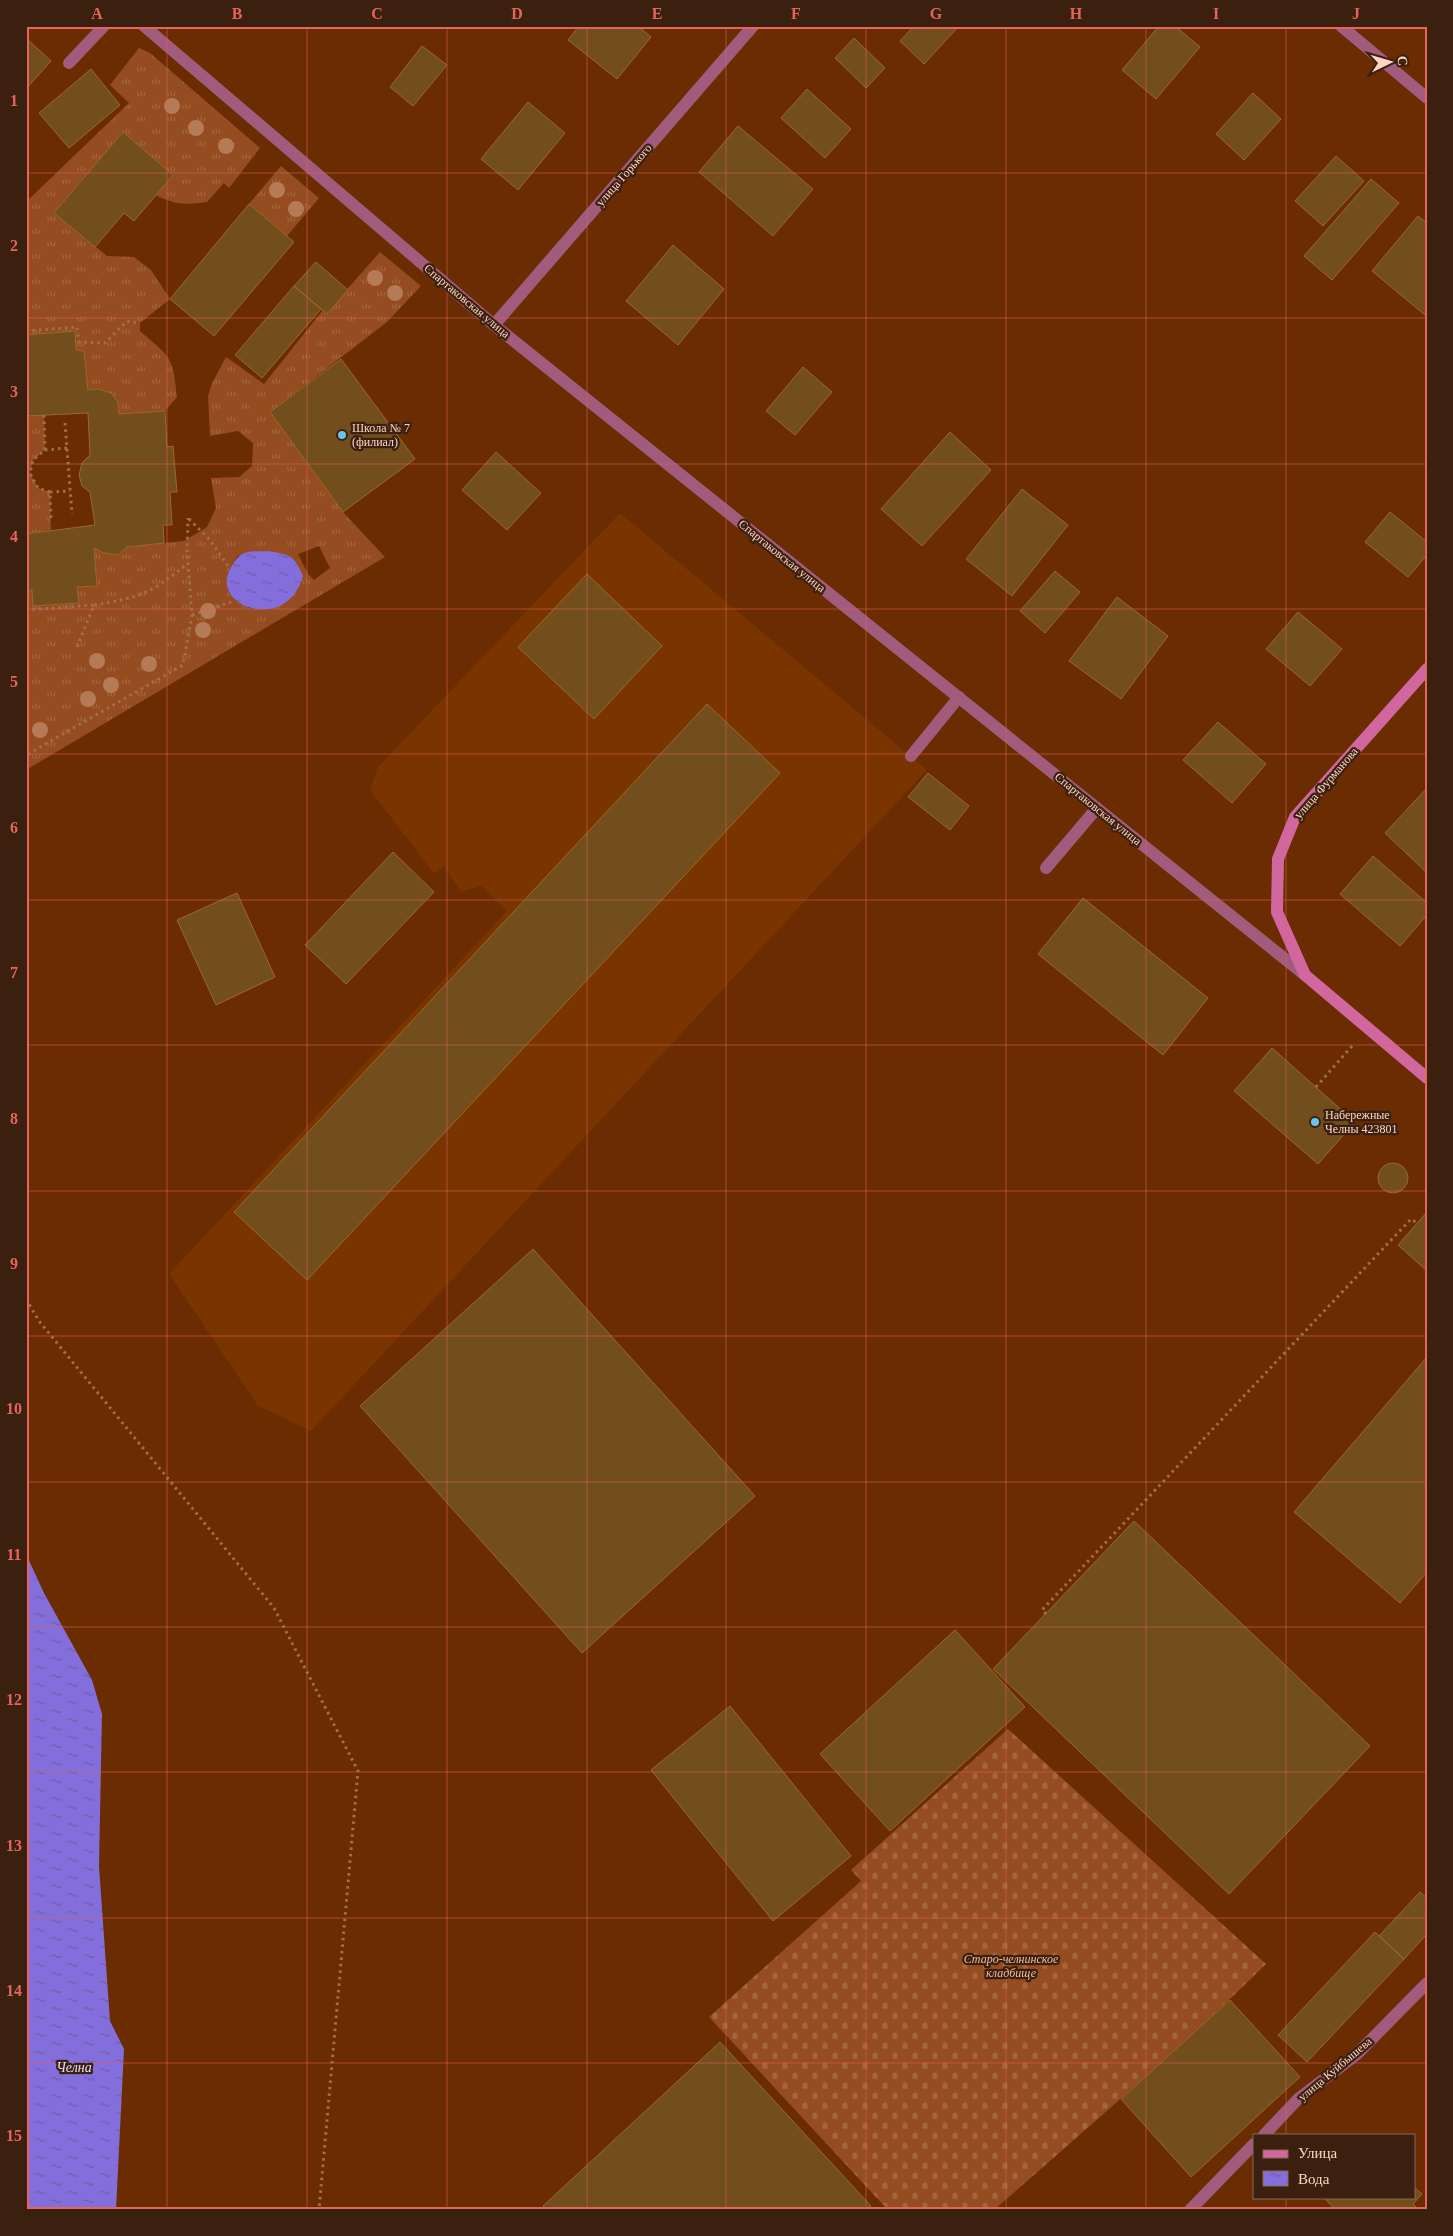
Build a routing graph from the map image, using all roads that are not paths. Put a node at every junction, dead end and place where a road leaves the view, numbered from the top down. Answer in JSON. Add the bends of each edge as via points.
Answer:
{"nodes":[{"id":1,"x":104,"y":26,"type":"edge"},
{"id":2,"x":144,"y":26,"type":"edge"},
{"id":3,"x":754,"y":26,"type":"edge"},
{"id":4,"x":1342,"y":26,"type":"edge"},
{"id":5,"x":69,"y":63,"type":"dead end"},
{"id":6,"x":1427,"y":98,"type":"edge"},
{"id":7,"x":494,"y":325,"type":"junction"},
{"id":8,"x":1427,"y":668,"type":"edge"},
{"id":9,"x":959,"y":698,"type":"junction"},
{"id":10,"x":911,"y":756,"type":"dead end"},
{"id":11,"x":1097,"y":808,"type":"junction"},
{"id":12,"x":1046,"y":868,"type":"dead end"},
{"id":13,"x":1305,"y":975,"type":"junction"},
{"id":14,"x":1427,"y":1078,"type":"edge"},
{"id":15,"x":1427,"y":1983,"type":"edge"},
{"id":16,"x":1265,"y":2134,"type":"edge"},
{"id":17,"x":1253,"y":2145,"type":"edge"},
{"id":18,"x":1190,"y":2210,"type":"edge"}],
"edges":[{"from":1,"to":5,"type":"street"},
{"from":2,"to":7,"type":"street","name":"Спартаковская улица"},
{"from":3,"to":7,"type":"street","name":"улица Горького"},
{"from":4,"to":6,"type":"street"},
{"from":7,"to":9,"type":"street","name":"Спартаковская улица"},
{"from":8,"to":13,"type":"street","name":"улица Фурманова","via":[[1295,817],[1278,859],[1277,912]]},
{"from":9,"to":10,"type":"street"},
{"from":9,"to":11,"type":"street","name":"Спартаковская улица"},
{"from":11,"to":12,"type":"street"},
{"from":11,"to":13,"type":"street","name":"Спартаковская улица"},
{"from":13,"to":14,"type":"street","name":"Спартаковская улица"},
{"from":15,"to":16,"type":"street","name":"улица Куйбышева","via":[[1357,2054],[1298,2099]]},
{"from":17,"to":18,"type":"street"}]}
